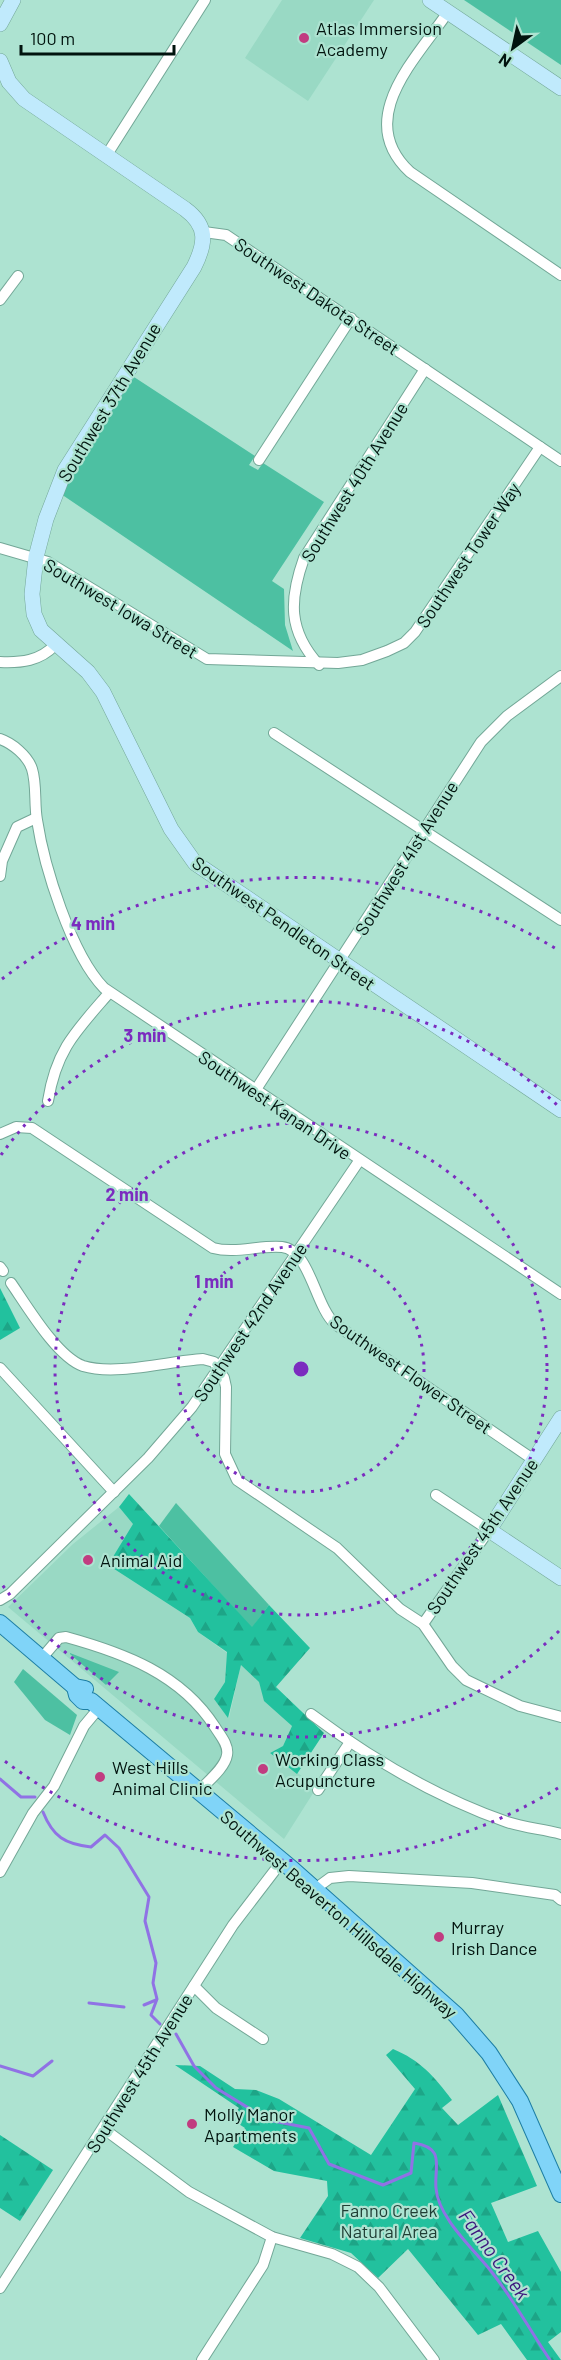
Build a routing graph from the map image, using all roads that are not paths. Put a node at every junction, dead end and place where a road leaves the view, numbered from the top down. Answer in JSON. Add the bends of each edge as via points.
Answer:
{"nodes":[{"id":1,"x":13,"y":0,"type":"edge"},
{"id":2,"x":204,"y":0,"type":"edge"},
{"id":3,"x":430,"y":0,"type":"edge"},
{"id":4,"x":448,"y":12,"type":"junction"},
{"id":5,"x":0,"y":24,"type":"edge"},
{"id":6,"x":0,"y":61,"type":"edge"},
{"id":7,"x":561,"y":88,"type":"edge"},
{"id":8,"x":7,"y":89,"type":"edge"},
{"id":9,"x":106,"y":156,"type":"junction"},
{"id":10,"x":204,"y":232,"type":"junction"},
{"id":11,"x":561,"y":275,"type":"edge"},
{"id":12,"x":18,"y":276,"type":"dead end"},
{"id":13,"x":0,"y":300,"type":"edge"},
{"id":14,"x":351,"y":318,"type":"junction"},
{"id":15,"x":425,"y":369,"type":"junction"},
{"id":16,"x":540,"y":447,"type":"junction"},
{"id":17,"x":259,"y":460,"type":"dead end"},
{"id":18,"x":561,"y":461,"type":"edge"},
{"id":19,"x":0,"y":548,"type":"edge"},
{"id":20,"x":36,"y":557,"type":"junction"},
{"id":21,"x":55,"y":645,"type":"junction"},
{"id":22,"x":207,"y":658,"type":"joint"},
{"id":23,"x":0,"y":662,"type":"edge"},
{"id":24,"x":319,"y":665,"type":"junction"},
{"id":25,"x":561,"y":676,"type":"edge"},
{"id":26,"x":274,"y":733,"type":"dead end"},
{"id":27,"x":0,"y":739,"type":"edge"},
{"id":28,"x":36,"y":818,"type":"junction"},
{"id":29,"x":423,"y":831,"type":"junction"},
{"id":30,"x":0,"y":876,"type":"edge"},
{"id":31,"x":561,"y":920,"type":"edge"},
{"id":32,"x":339,"y":962,"type":"junction"},
{"id":33,"x":109,"y":993,"type":"junction"},
{"id":34,"x":255,"y":1091,"type":"junction"},
{"id":35,"x":48,"y":1101,"type":"dead end"},
{"id":36,"x":561,"y":1110,"type":"edge"},
{"id":37,"x":0,"y":1134,"type":"edge"},
{"id":38,"x":359,"y":1161,"type":"junction"},
{"id":39,"x":296,"y":1254,"type":"junction"},
{"id":40,"x":11,"y":1283,"type":"dead end"},
{"id":41,"x":561,"y":1294,"type":"edge"},
{"id":42,"x":0,"y":1368,"type":"edge"},
{"id":43,"x":220,"y":1369,"type":"junction"},
{"id":44,"x":561,"y":1418,"type":"edge"},
{"id":45,"x":556,"y":1434,"type":"edge"},
{"id":46,"x":534,"y":1460,"type":"junction"},
{"id":47,"x":114,"y":1492,"type":"junction"},
{"id":48,"x":436,"y":1495,"type":"dead end"},
{"id":49,"x":489,"y":1530,"type":"junction"},
{"id":50,"x":561,"y":1578,"type":"edge"},
{"id":51,"x":0,"y":1600,"type":"edge"},
{"id":52,"x":0,"y":1623,"type":"edge"},
{"id":53,"x":423,"y":1624,"type":"junction"},
{"id":54,"x":41,"y":1659,"type":"junction"},
{"id":55,"x":95,"y":1704,"type":"junction"},
{"id":56,"x":311,"y":1714,"type":"dead end"},
{"id":57,"x":561,"y":1717,"type":"edge"},
{"id":58,"x":350,"y":1742,"type":"junction"},
{"id":59,"x":318,"y":1790,"type":"dead end"},
{"id":60,"x":199,"y":1791,"type":"junction"},
{"id":61,"x":561,"y":1834,"type":"edge"},
{"id":62,"x":282,"y":1861,"type":"junction"},
{"id":63,"x":0,"y":1872,"type":"edge"},
{"id":64,"x":315,"y":1889,"type":"junction"},
{"id":65,"x":559,"y":1895,"type":"edge"},
{"id":66,"x":194,"y":1986,"type":"junction"},
{"id":67,"x":263,"y":2039,"type":"dead end"},
{"id":68,"x":104,"y":2129,"type":"junction"},
{"id":69,"x":561,"y":2194,"type":"edge"},
{"id":70,"x":272,"y":2237,"type":"junction"},
{"id":71,"x":0,"y":2288,"type":"edge"},
{"id":72,"x":202,"y":2360,"type":"edge"},
{"id":73,"x":434,"y":2360,"type":"edge"}],
"edges":[{"from":1,"to":5,"type":"street"},
{"from":2,"to":9,"type":"street"},
{"from":3,"to":4,"type":"street"},
{"from":4,"to":7,"type":"street"},
{"from":4,"to":11,"type":"street","via":[[394,92],[386,117],[389,143],[410,172]]},
{"from":6,"to":8,"type":"street"},
{"from":8,"to":9,"type":"street"},
{"from":9,"to":10,"type":"street","via":[[190,213]]},
{"from":10,"to":14,"type":"street","name":"Southwest Dakota Street","via":[[226,235]]},
{"from":10,"to":20,"type":"street","name":"Southwest 37th Avenue","via":[[204,243],[194,267],[65,470],[50,505]]},
{"from":12,"to":13,"type":"street"},
{"from":14,"to":15,"type":"street","name":"Southwest Dakota Street"},
{"from":14,"to":17,"type":"street"},
{"from":15,"to":16,"type":"street","name":"Southwest Dakota Street"},
{"from":15,"to":24,"type":"street","name":"Southwest 40th Avenue","via":[[311,543],[301,566],[294,592],[294,618],[304,648]]},
{"from":16,"to":18,"type":"street","name":"Southwest Dakota Street"},
{"from":16,"to":24,"type":"street","name":"Southwest Tower Way","via":[[404,643],[362,660]]},
{"from":19,"to":20,"type":"street","name":"Southwest Iowa Street"},
{"from":20,"to":21,"type":"street","name":"Southwest 37th Avenue","via":[[34,614],[41,630]]},
{"from":20,"to":22,"type":"street","name":"Southwest Iowa Street"},
{"from":21,"to":23,"type":"street","via":[[36,658]]},
{"from":21,"to":32,"type":"street","name":"Southwest Pendleton Street","via":[[88,672],[104,692],[171,829],[190,858]]},
{"from":22,"to":24,"type":"street","name":"Southwest Tower Way"},
{"from":25,"to":29,"type":"street","name":"Southwest 41st Avenue","via":[[488,733]]},
{"from":26,"to":29,"type":"street"},
{"from":27,"to":28,"type":"street","name":"Southwest Kanan Drive","via":[[22,754],[32,769]]},
{"from":28,"to":30,"type":"street","via":[[17,826],[8,842]]},
{"from":28,"to":33,"type":"street","name":"Southwest Kanan Drive","via":[[50,883],[77,944]]},
{"from":29,"to":31,"type":"street"},
{"from":29,"to":32,"type":"street","name":"Southwest 41st Avenue"},
{"from":32,"to":34,"type":"street","name":"Southwest 41st Avenue"},
{"from":32,"to":36,"type":"street","name":"Southwest Pendleton Street"},
{"from":33,"to":34,"type":"street","name":"Southwest Kanan Drive"},
{"from":33,"to":35,"type":"street","via":[[62,1052]]},
{"from":34,"to":38,"type":"street","name":"Southwest Kanan Drive"},
{"from":37,"to":39,"type":"street","via":[[16,1127],[32,1128],[213,1248],[281,1247]]},
{"from":38,"to":39,"type":"street","name":"Southwest 42nd Avenue"},
{"from":38,"to":41,"type":"street","name":"Southwest Kanan Drive"},
{"from":39,"to":43,"type":"street","name":"Southwest 42nd Avenue"},
{"from":39,"to":46,"type":"street","name":"Southwest Flower Street","via":[[308,1272],[322,1308],[335,1324]]},
{"from":40,"to":43,"type":"street","via":[[64,1353],[83,1366],[109,1368],[203,1359]]},
{"from":42,"to":47,"type":"street"},
{"from":43,"to":47,"type":"street","name":"Southwest 42nd Avenue","via":[[176,1426]]},
{"from":43,"to":53,"type":"street","via":[[226,1387],[225,1454],[237,1480],[337,1548],[400,1609]]},
{"from":44,"to":45,"type":"street","name":"Southwest 45th Avenue"},
{"from":45,"to":46,"type":"street","name":"Southwest 45th Avenue"},
{"from":46,"to":49,"type":"street","name":"Southwest 45th Avenue"},
{"from":47,"to":51,"type":"street","name":"Southwest 42nd Avenue"},
{"from":48,"to":49,"type":"street"},
{"from":49,"to":50,"type":"street"},
{"from":49,"to":53,"type":"street","name":"Southwest 45th Avenue"},
{"from":52,"to":54,"type":"main road","name":"Southwest Beaverton Hillsdale Highway"},
{"from":53,"to":57,"type":"street","via":[[466,1680],[520,1706]]},
{"from":54,"to":55,"type":"main road","name":"Southwest Beaverton Hillsdale Highway","via":[[75,1687],[90,1693]]},
{"from":54,"to":60,"type":"street","via":[[54,1643],[66,1637],[141,1663],[182,1689],[210,1719],[227,1747],[226,1760]]},
{"from":55,"to":60,"type":"main road","name":"Southwest Beaverton Hillsdale Highway"},
{"from":55,"to":63,"type":"street","via":[[54,1786],[33,1813]]},
{"from":56,"to":58,"type":"street"},
{"from":58,"to":59,"type":"street"},
{"from":58,"to":61,"type":"street","via":[[478,1810],[519,1825]]},
{"from":60,"to":62,"type":"main road","name":"Southwest Beaverton Hillsdale Highway"},
{"from":62,"to":64,"type":"main road","name":"Southwest Beaverton Hillsdale Highway"},
{"from":62,"to":66,"type":"street","name":"Southwest 45th Avenue","via":[[233,1925]]},
{"from":64,"to":65,"type":"street","via":[[330,1878],[349,1876],[472,1883]]},
{"from":64,"to":69,"type":"main road","name":"Southwest Beaverton Hillsdale Highway","via":[[428,1988],[489,2053],[525,2111]]},
{"from":66,"to":67,"type":"street","via":[[216,2008]]},
{"from":66,"to":68,"type":"street","name":"Southwest 45th Avenue"},
{"from":68,"to":70,"type":"street","via":[[181,2187]]},
{"from":68,"to":71,"type":"street","name":"Southwest 45th Avenue"},
{"from":70,"to":72,"type":"street","via":[[263,2265]]},
{"from":70,"to":73,"type":"street","via":[[332,2254],[366,2273]]}]}
